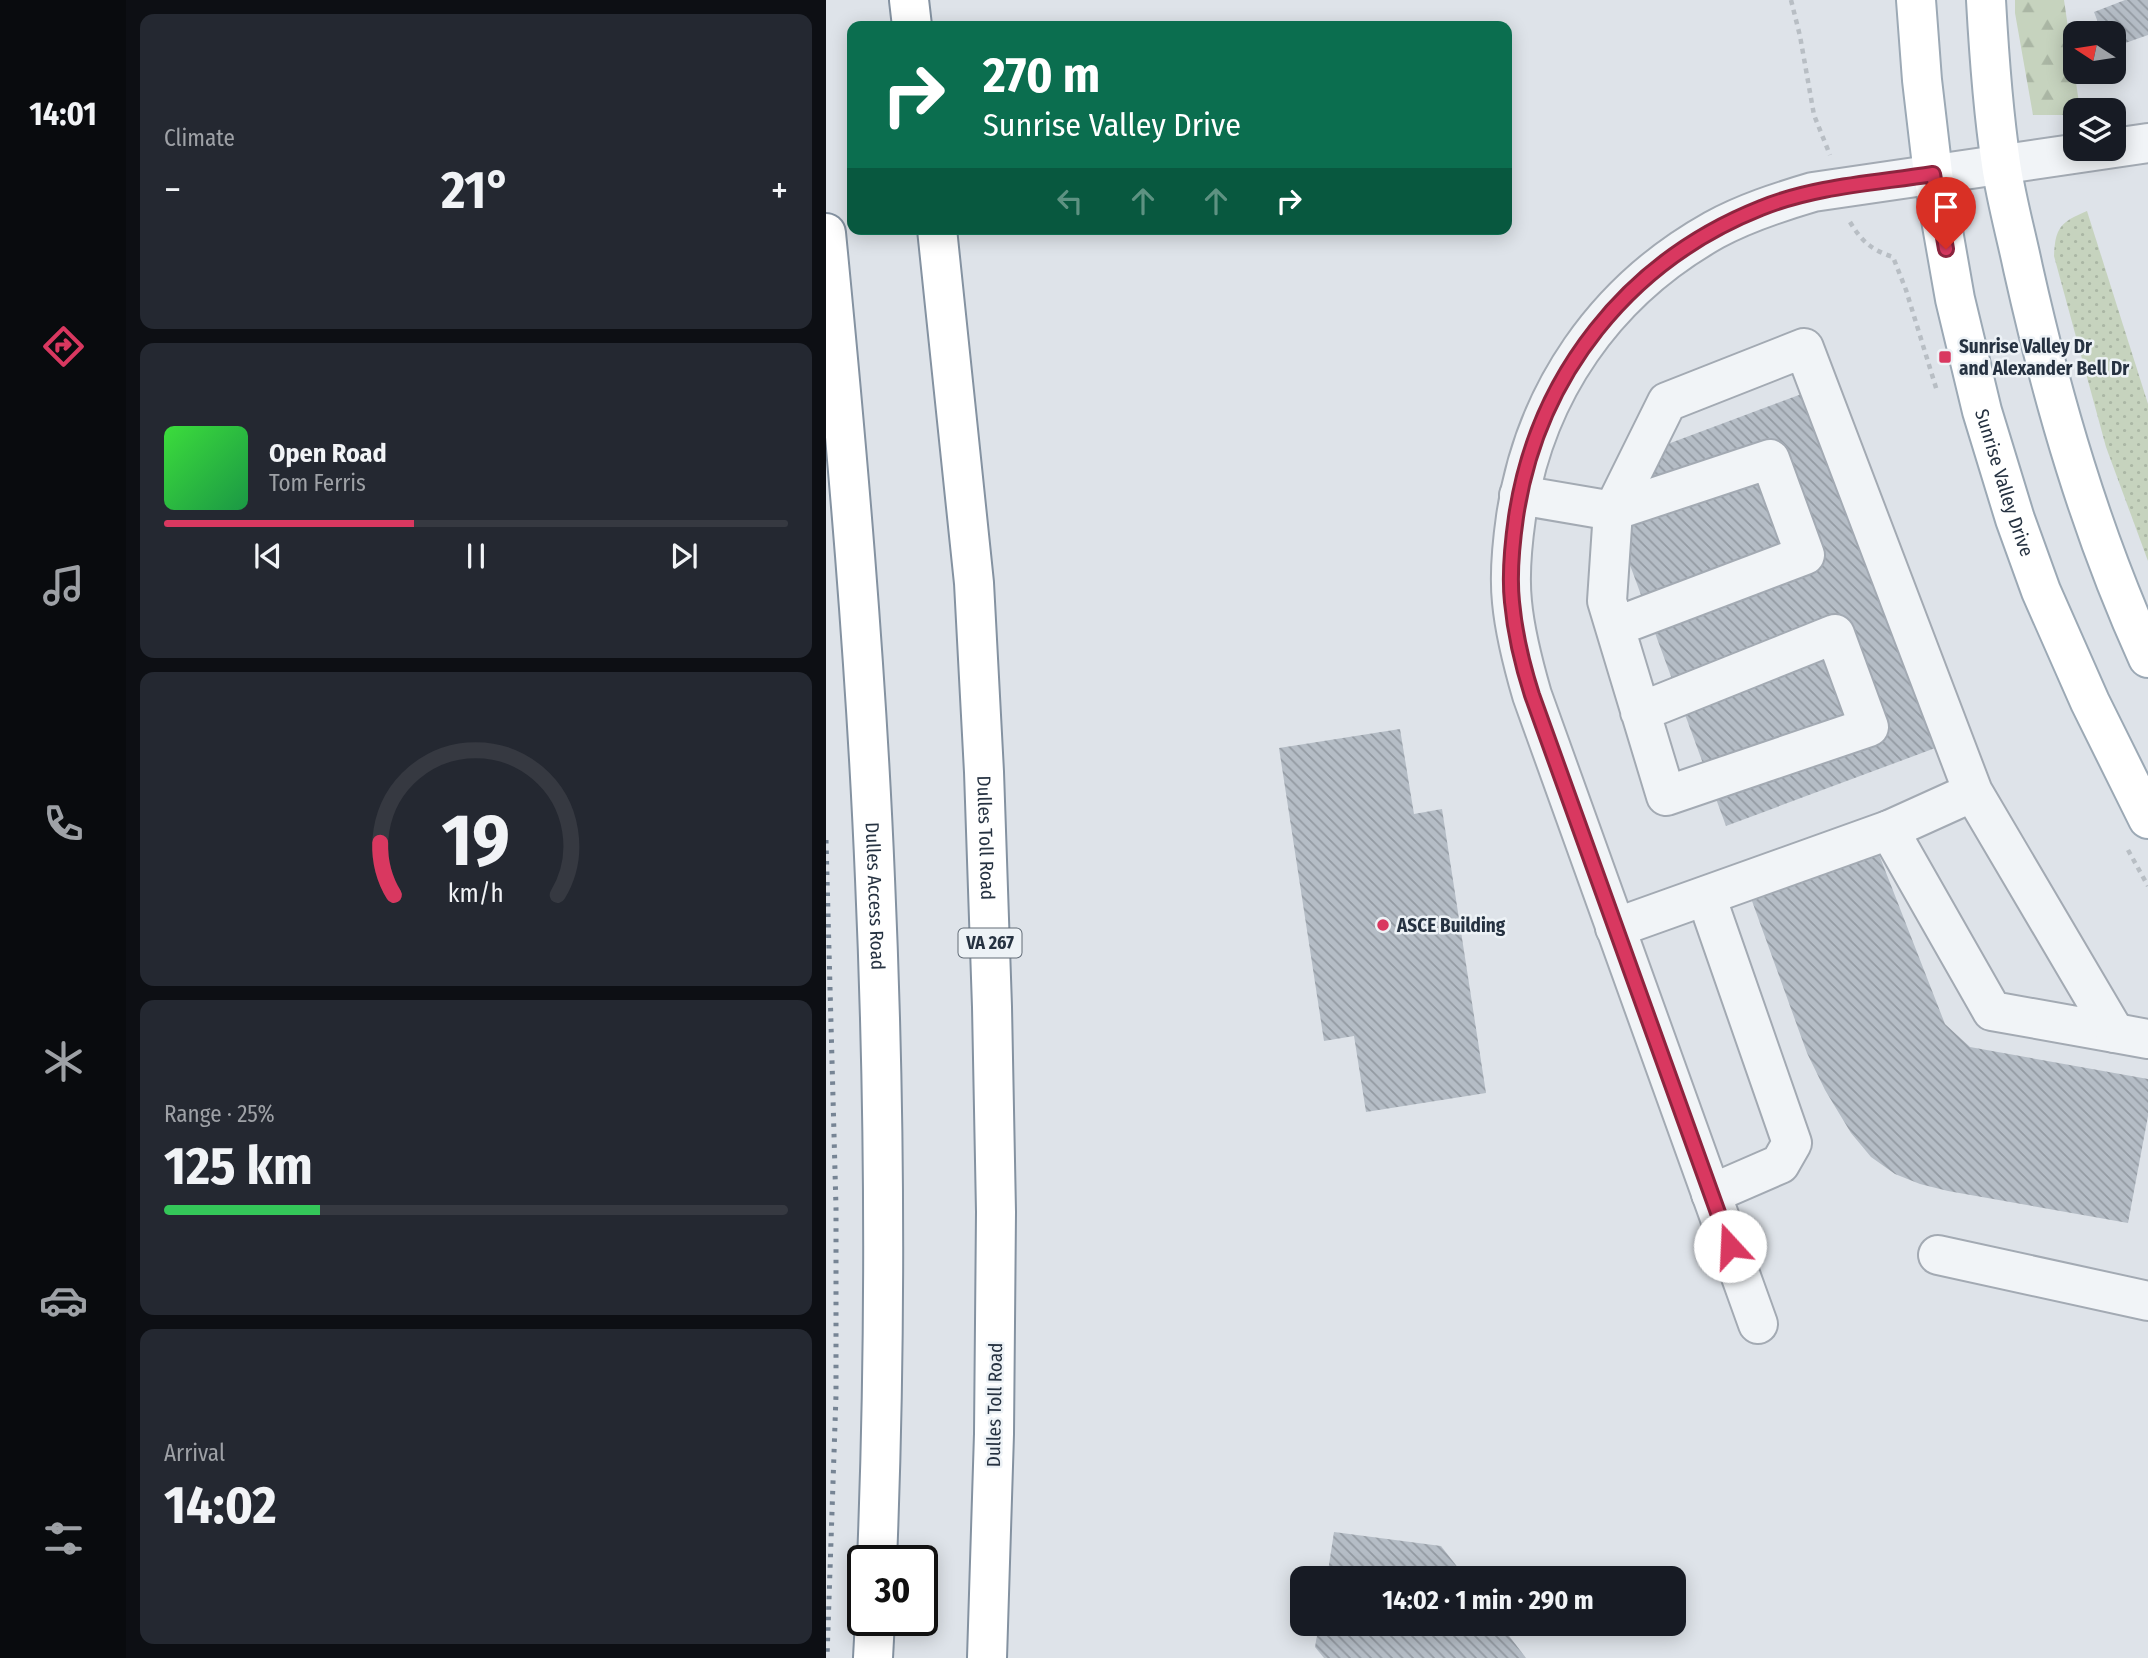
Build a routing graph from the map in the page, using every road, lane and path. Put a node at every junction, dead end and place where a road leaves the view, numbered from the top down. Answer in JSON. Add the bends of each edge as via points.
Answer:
{"nodes":[{"id":1,"x":909,"y":0,"type":"edge"},
{"id":2,"x":1791,"y":0,"type":"edge"},
{"id":3,"x":1916,"y":0,"type":"edge"},
{"id":4,"x":1986,"y":0,"type":"edge"},
{"id":5,"x":911,"y":21,"type":"edge"},
{"id":6,"x":2148,"y":144,"type":"edge"},
{"id":7,"x":1831,"y":159,"type":"dead end"},
{"id":8,"x":2001,"y":165,"type":"junction"},
{"id":9,"x":1933,"y":174,"type":"junction"},
{"id":10,"x":826,"y":233,"type":"edge"},
{"id":11,"x":938,"y":235,"type":"edge"},
{"id":12,"x":1519,"y":495,"type":"junction"},
{"id":13,"x":1613,"y":511,"type":"junction"},
{"id":14,"x":1615,"y":627,"type":"junction"},
{"id":15,"x":2148,"y":657,"type":"edge"},
{"id":16,"x":1640,"y":712,"type":"junction"},
{"id":17,"x":1973,"y":792,"type":"junction"},
{"id":18,"x":2148,"y":819,"type":"edge"},
{"id":19,"x":1889,"y":830,"type":"junction"},
{"id":20,"x":1706,"y":896,"type":"junction"},
{"id":21,"x":1615,"y":928,"type":"junction"},
{"id":22,"x":2131,"y":1036,"type":"edge"},
{"id":23,"x":1711,"y":1194,"type":"junction"},
{"id":24,"x":1938,"y":1255,"type":"dead end"},
{"id":25,"x":2148,"y":1301,"type":"edge"},
{"id":26,"x":1758,"y":1324,"type":"dead end"},
{"id":27,"x":878,"y":1545,"type":"edge"},
{"id":28,"x":874,"y":1636,"type":"edge"},
{"id":29,"x":873,"y":1658,"type":"edge"},
{"id":30,"x":987,"y":1658,"type":"edge"}],
"edges":[{"from":1,"to":5,"type":"main road"},
{"from":2,"to":7,"type":"path","via":[[1814,115]]},
{"from":3,"to":9,"type":"main road","name":"Sunrise Valley Drive"},
{"from":4,"to":8,"type":"main road"},
{"from":6,"to":8,"type":"street"},
{"from":8,"to":9,"type":"street"},
{"from":8,"to":15,"type":"main road","via":[[2063,431],[2097,532]]},
{"from":9,"to":12,"type":"street","via":[[1813,192],[1762,208],[1715,230],[1663,263],[1622,299],[1558,385],[1535,439]]},
{"from":9,"to":18,"type":"main road","name":"Sunrise Valley Drive","via":[[1955,299],[2015,519],[2090,702]]},
{"from":10,"to":27,"type":"main road","name":"Dulles Access Road","via":[[864,684],[876,892],[884,1256]]},
{"from":11,"to":30,"type":"main road","name":"Dulles Toll Road","number":"VA 267","via":[[974,583],[985,785],[996,1212]]},
{"from":12,"to":13,"type":"street"},
{"from":12,"to":21,"type":"street","via":[[1511,549],[1511,600],[1520,654]]},
{"from":13,"to":14,"type":"street","via":[[1607,601]]},
{"from":13,"to":14,"type":"street","via":[[1770,459],[1805,555]]},
{"from":13,"to":17,"type":"street","via":[[1667,402],[1804,348]]},
{"from":14,"to":16,"type":"street"},
{"from":16,"to":16,"type":"street","via":[[1666,796],[1869,727],[1835,634]]},
{"from":17,"to":19,"type":"street"},
{"from":17,"to":22,"type":"street"},
{"from":19,"to":20,"type":"street"},
{"from":19,"to":22,"type":"street","via":[[1992,1011]]},
{"from":20,"to":21,"type":"street"},
{"from":20,"to":23,"type":"street","via":[[1792,1143],[1780,1164]]},
{"from":21,"to":23,"type":"street"},
{"from":23,"to":26,"type":"street"},
{"from":24,"to":25,"type":"street"},
{"from":28,"to":29,"type":"main road"}]}
